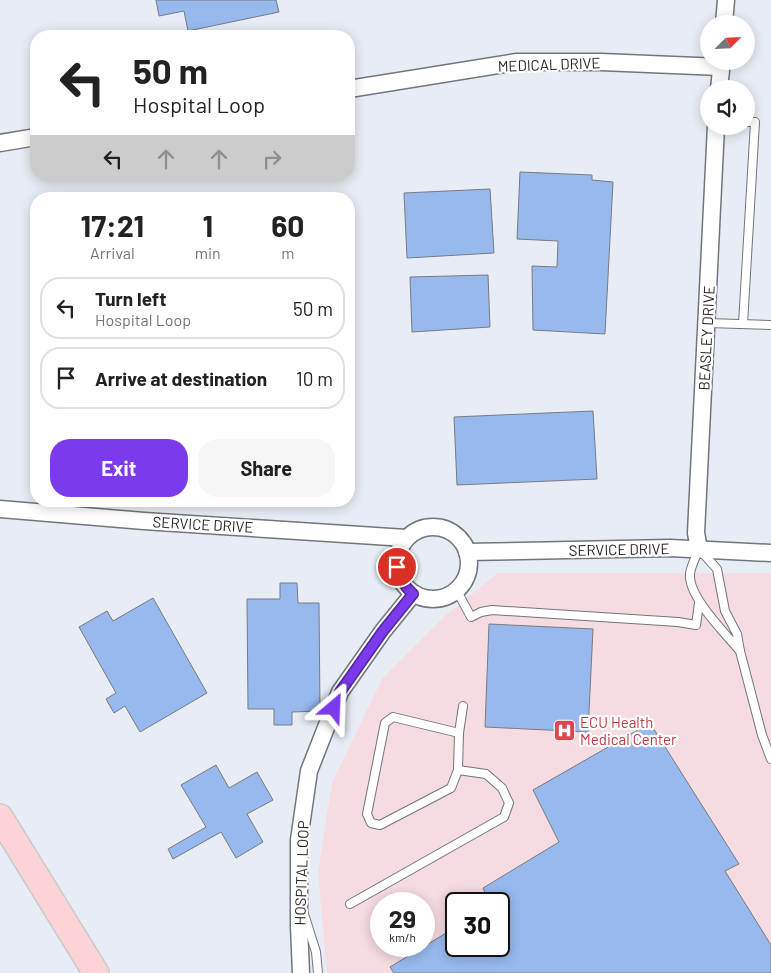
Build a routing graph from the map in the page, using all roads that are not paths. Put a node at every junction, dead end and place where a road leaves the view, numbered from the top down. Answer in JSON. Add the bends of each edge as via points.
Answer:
{"nodes":[{"id":1,"x":726,"y":0,"type":"edge"},
{"id":2,"x":725,"y":15,"type":"edge"},
{"id":3,"x":700,"y":64,"type":"edge"},
{"id":4,"x":355,"y":88,"type":"edge"},
{"id":5,"x":716,"y":135,"type":"edge"},
{"id":6,"x":754,"y":135,"type":"edge"},
{"id":7,"x":30,"y":138,"type":"edge"},
{"id":8,"x":0,"y":143,"type":"edge"},
{"id":9,"x":707,"y":323,"type":"junction"},
{"id":10,"x":743,"y":324,"type":"junction"},
{"id":11,"x":771,"y":325,"type":"edge"},
{"id":12,"x":0,"y":509,"type":"edge"},
{"id":13,"x":406,"y":538,"type":"junction"},
{"id":14,"x":699,"y":549,"type":"junction"},
{"id":15,"x":467,"y":552,"type":"junction"},
{"id":16,"x":771,"y":553,"type":"edge"},
{"id":17,"x":457,"y":591,"type":"junction"},
{"id":18,"x":413,"y":594,"type":"junction"},
{"id":19,"x":699,"y":603,"type":"junction"},
{"id":20,"x":740,"y":651,"type":"junction"},
{"id":21,"x":463,"y":706,"type":"dead end"},
{"id":22,"x":459,"y":733,"type":"junction"},
{"id":23,"x":771,"y":759,"type":"edge"},
{"id":24,"x":458,"y":770,"type":"junction"},
{"id":25,"x":0,"y":817,"type":"edge"},
{"id":26,"x":298,"y":896,"type":"junction"},
{"id":27,"x":350,"y":904,"type":"dead end"},
{"id":28,"x":96,"y":973,"type":"edge"},
{"id":29,"x":301,"y":973,"type":"edge"},
{"id":30,"x":318,"y":973,"type":"edge"}],
"edges":[{"from":1,"to":2,"type":"street"},
{"from":3,"to":4,"type":"street","name":"MEDICAL DRIVE","via":[[516,62]]},
{"from":5,"to":9,"type":"street","name":"BEASLEY DRIVE"},
{"from":6,"to":10,"type":"lane"},
{"from":7,"to":8,"type":"street"},
{"from":9,"to":10,"type":"lane"},
{"from":9,"to":14,"type":"street","name":"BEASLEY DRIVE","via":[[696,533]]},
{"from":10,"to":11,"type":"lane"},
{"from":12,"to":13,"type":"street","name":"SERVICE DRIVE"},
{"from":13,"to":15,"type":"street","via":[[422,528],[440,527],[455,534]]},
{"from":13,"to":18,"type":"street","via":[[400,547],[397,567],[405,587]]},
{"from":14,"to":15,"type":"street","name":"SERVICE DRIVE"},
{"from":14,"to":16,"type":"street","name":"SERVICE DRIVE"},
{"from":14,"to":19,"type":"lane","via":[[690,576]]},
{"from":14,"to":20,"type":"lane","via":[[717,569],[725,611],[737,634]]},
{"from":15,"to":17,"type":"street","via":[[468,572]]},
{"from":17,"to":18,"type":"street","via":[[435,600]]},
{"from":17,"to":19,"type":"lane","via":[[471,617],[492,610],[696,625]]},
{"from":18,"to":26,"type":"street","name":"HOSPITAL LOOP","via":[[340,692],[309,771],[299,840]]},
{"from":19,"to":20,"type":"lane"},
{"from":20,"to":23,"type":"lane"},
{"from":21,"to":22,"type":"lane"},
{"from":22,"to":24,"type":"lane"},
{"from":22,"to":24,"type":"lane","via":[[393,717],[385,723],[368,814],[372,823],[380,826],[450,788]]},
{"from":24,"to":27,"type":"lane","via":[[486,774],[502,788],[509,803],[504,817]]},
{"from":25,"to":28,"type":"main road"},
{"from":26,"to":29,"type":"street","name":"HOSPITAL LOOP"},
{"from":26,"to":30,"type":"lane","via":[[316,952]]}]}
